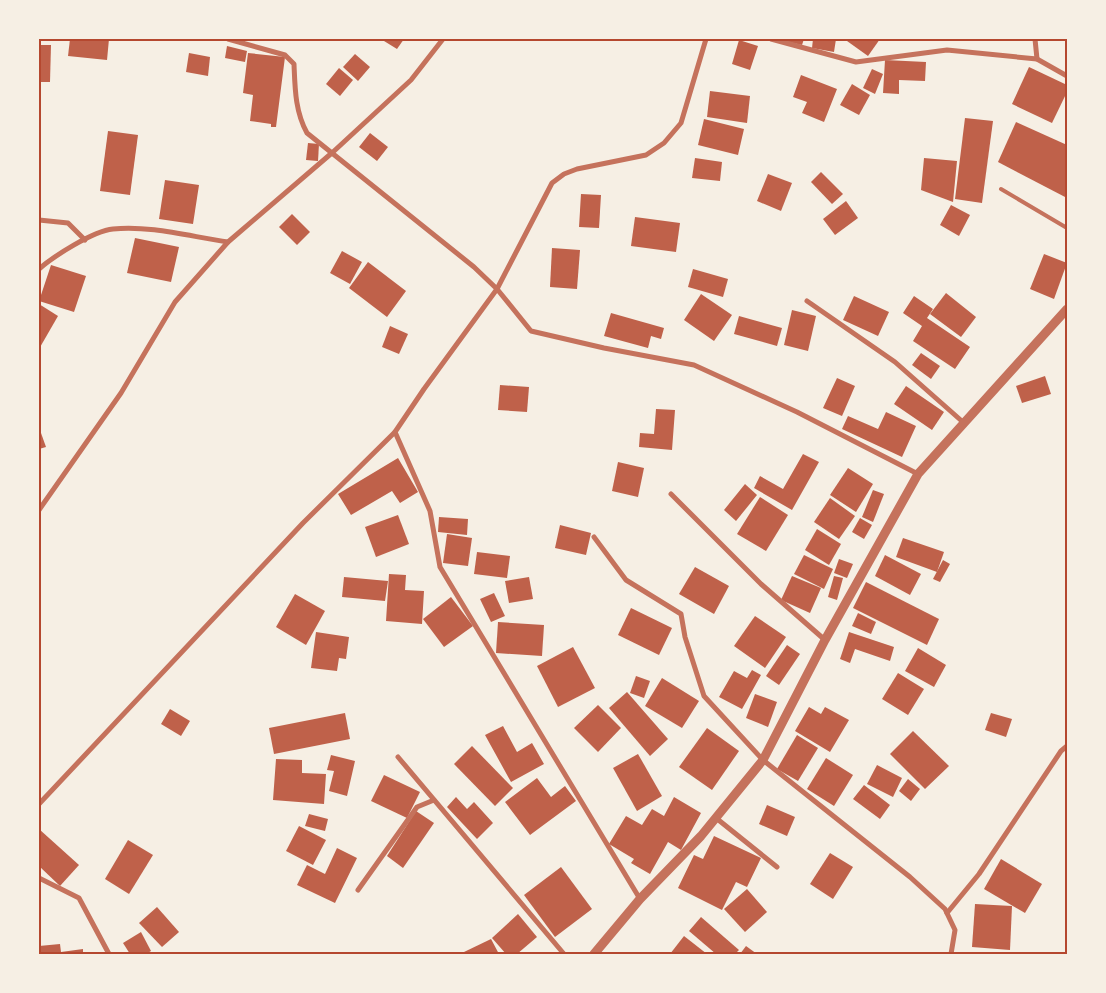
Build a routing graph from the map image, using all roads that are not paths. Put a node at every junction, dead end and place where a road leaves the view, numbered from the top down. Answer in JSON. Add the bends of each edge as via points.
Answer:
{"nodes":[{"id":1,"x":228,"y":39,"type":"edge"},
{"id":2,"x":443,"y":39,"type":"edge"},
{"id":3,"x":706,"y":39,"type":"edge"},
{"id":4,"x":771,"y":39,"type":"edge"},
{"id":5,"x":1035,"y":39,"type":"edge"},
{"id":6,"x":1037,"y":59,"type":"junction"},
{"id":7,"x":1067,"y":76,"type":"edge"},
{"id":8,"x":333,"y":152,"type":"junction"},
{"id":9,"x":1001,"y":189,"type":"dead end"},
{"id":10,"x":39,"y":220,"type":"edge"},
{"id":11,"x":1067,"y":228,"type":"edge"},
{"id":12,"x":85,"y":240,"type":"junction"},
{"id":13,"x":228,"y":242,"type":"junction"},
{"id":14,"x":39,"y":269,"type":"edge"},
{"id":15,"x":497,"y":289,"type":"junction"},
{"id":16,"x":807,"y":301,"type":"dead end"},
{"id":17,"x":1067,"y":309,"type":"edge"},
{"id":18,"x":964,"y":423,"type":"junction"},
{"id":19,"x":395,"y":432,"type":"junction"},
{"id":20,"x":918,"y":474,"type":"junction"},
{"id":21,"x":671,"y":494,"type":"dead end"},
{"id":22,"x":39,"y":510,"type":"edge"},
{"id":23,"x":594,"y":537,"type":"dead end"},
{"id":24,"x":825,"y":640,"type":"junction"},
{"id":25,"x":1067,"y":746,"type":"edge"},
{"id":26,"x":398,"y":757,"type":"dead end"},
{"id":27,"x":763,"y":760,"type":"junction"},
{"id":28,"x":434,"y":800,"type":"junction"},
{"id":29,"x":39,"y":804,"type":"edge"},
{"id":30,"x":716,"y":818,"type":"junction"},
{"id":31,"x":777,"y":867,"type":"dead end"},
{"id":32,"x":39,"y":878,"type":"edge"},
{"id":33,"x":358,"y":890,"type":"dead end"},
{"id":34,"x":640,"y":899,"type":"junction"},
{"id":35,"x":947,"y":913,"type":"junction"},
{"id":36,"x":108,"y":954,"type":"edge"},
{"id":37,"x":564,"y":954,"type":"edge"},
{"id":38,"x":594,"y":954,"type":"edge"},
{"id":39,"x":951,"y":954,"type":"edge"}],
"edges":[{"from":1,"to":8,"type":"street","via":[[285,55],[294,64],[301,121],[307,133]]},
{"from":2,"to":8,"type":"street","via":[[411,80]]},
{"from":3,"to":15,"type":"street","via":[[681,123],[664,143],[646,155],[577,168],[552,183]]},
{"from":4,"to":6,"type":"street","via":[[856,62],[948,50]]},
{"from":5,"to":6,"type":"street"},
{"from":6,"to":7,"type":"street"},
{"from":8,"to":13,"type":"street"},
{"from":8,"to":15,"type":"street"},
{"from":9,"to":11,"type":"lane"},
{"from":10,"to":12,"type":"street","via":[[68,223]]},
{"from":12,"to":13,"type":"street","via":[[112,229],[144,230]]},
{"from":12,"to":14,"type":"street","via":[[56,255]]},
{"from":13,"to":22,"type":"street","via":[[175,302],[121,392]]},
{"from":15,"to":19,"type":"street"},
{"from":15,"to":20,"type":"street","via":[[531,331],[694,365],[797,412]]},
{"from":16,"to":18,"type":"street","via":[[895,362]]},
{"from":17,"to":18,"type":"street"},
{"from":18,"to":20,"type":"street"},
{"from":19,"to":29,"type":"street","via":[[303,524]]},
{"from":19,"to":34,"type":"street","via":[[430,511],[440,567]]},
{"from":20,"to":24,"type":"street"},
{"from":21,"to":24,"type":"street","via":[[761,584]]},
{"from":23,"to":27,"type":"street","via":[[626,580],[681,614],[704,696]]},
{"from":24,"to":27,"type":"street"},
{"from":25,"to":35,"type":"street","via":[[980,874]]},
{"from":26,"to":28,"type":"street"},
{"from":27,"to":30,"type":"street"},
{"from":27,"to":35,"type":"street","via":[[910,877]]},
{"from":28,"to":33,"type":"street","via":[[417,807]]},
{"from":28,"to":37,"type":"street"},
{"from":30,"to":31,"type":"street"},
{"from":30,"to":34,"type":"street"},
{"from":32,"to":36,"type":"street","via":[[79,898]]},
{"from":34,"to":38,"type":"street"},
{"from":35,"to":39,"type":"street","via":[[955,930]]}]}
